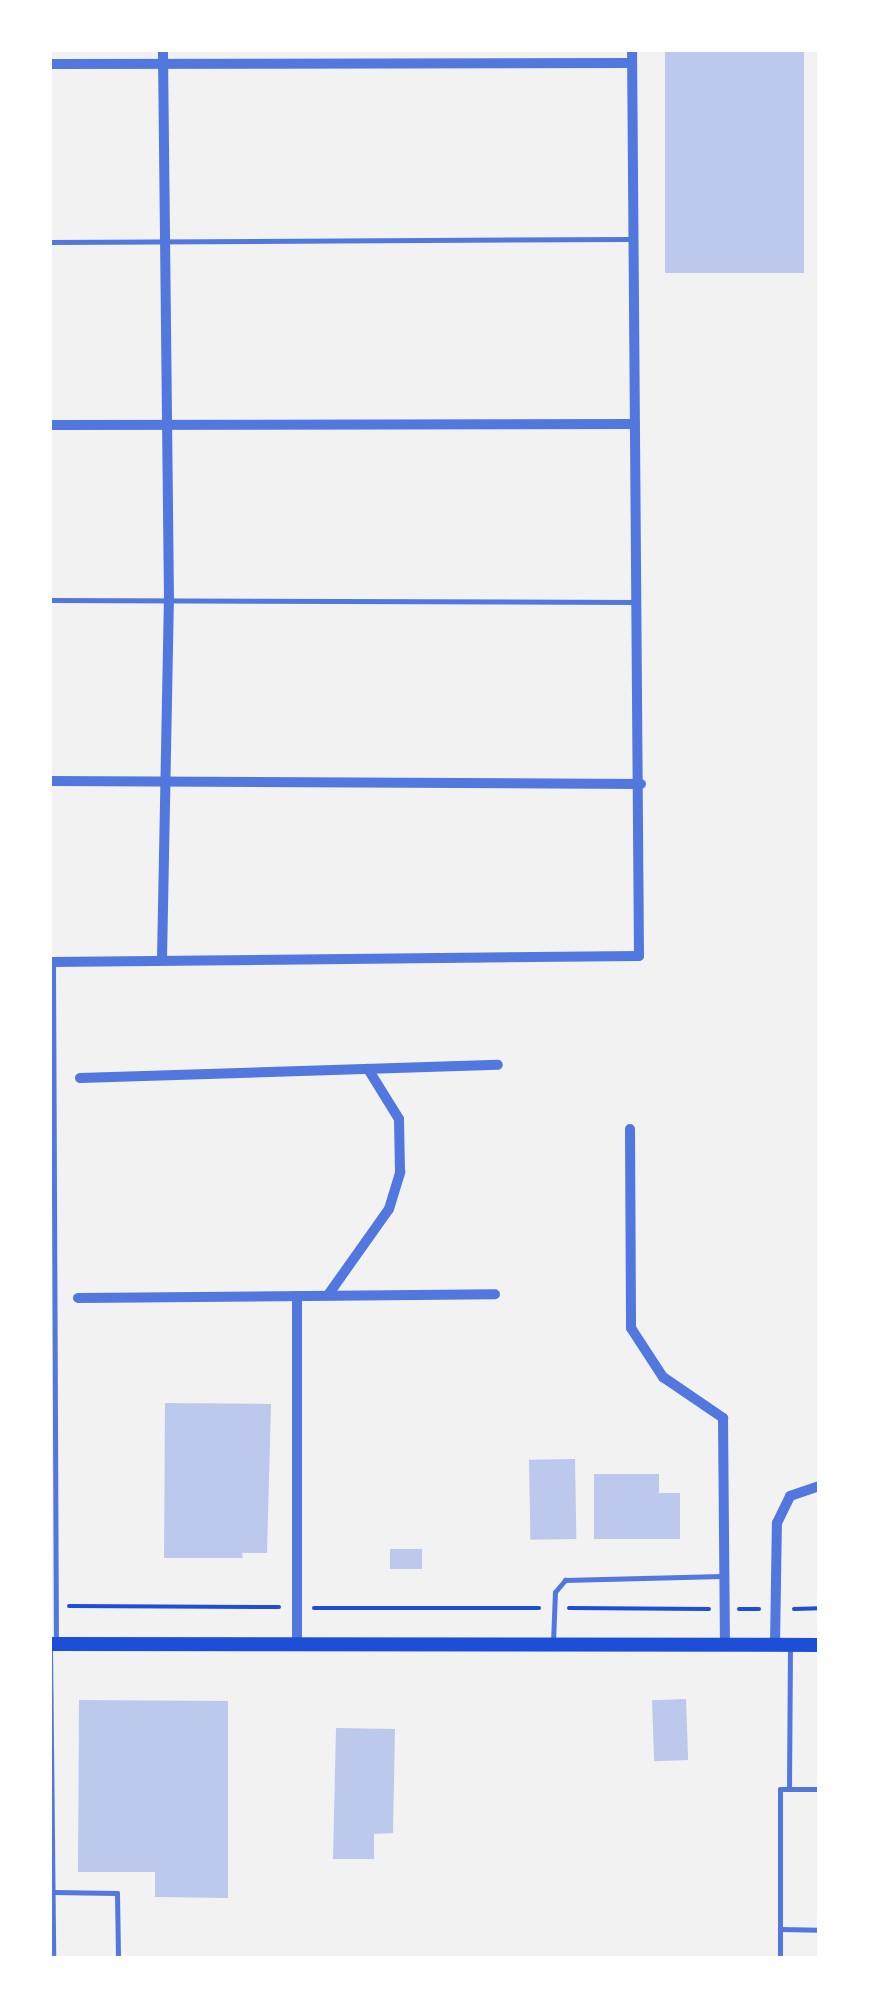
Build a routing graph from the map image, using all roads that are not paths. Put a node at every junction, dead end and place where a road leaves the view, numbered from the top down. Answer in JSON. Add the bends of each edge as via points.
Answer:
{"nodes":[{"id":1,"x":163,"y":50,"type":"edge"},
{"id":2,"x":632,"y":50,"type":"edge"},
{"id":3,"x":632,"y":63,"type":"junction"},
{"id":4,"x":50,"y":64,"type":"edge"},
{"id":5,"x":163,"y":64,"type":"junction"},
{"id":6,"x":634,"y":238,"type":"junction"},
{"id":7,"x":50,"y":242,"type":"edge"},
{"id":8,"x":164,"y":242,"type":"junction"},
{"id":9,"x":50,"y":424,"type":"edge"},
{"id":10,"x":635,"y":424,"type":"junction"},
{"id":11,"x":166,"y":425,"type":"junction"},
{"id":12,"x":50,"y":600,"type":"edge"},
{"id":13,"x":169,"y":600,"type":"junction"},
{"id":14,"x":638,"y":602,"type":"junction"},
{"id":15,"x":50,"y":781,"type":"edge"},
{"id":16,"x":168,"y":782,"type":"junction"},
{"id":17,"x":641,"y":784,"type":"junction"},
{"id":18,"x":162,"y":960,"type":"junction"},
{"id":19,"x":52,"y":962,"type":"edge"},
{"id":20,"x":498,"y":1065,"type":"dead end"},
{"id":21,"x":368,"y":1069,"type":"junction"},
{"id":22,"x":80,"y":1078,"type":"dead end"},
{"id":23,"x":630,"y":1129,"type":"dead end"},
{"id":24,"x":495,"y":1294,"type":"dead end"},
{"id":25,"x":328,"y":1295,"type":"junction"},
{"id":26,"x":297,"y":1296,"type":"junction"},
{"id":27,"x":78,"y":1298,"type":"dead end"},
{"id":28,"x":819,"y":1486,"type":"edge"},
{"id":29,"x":725,"y":1576,"type":"junction"},
{"id":30,"x":52,"y":1644,"type":"edge"},
{"id":31,"x":297,"y":1644,"type":"junction"},
{"id":32,"x":553,"y":1645,"type":"junction"},
{"id":33,"x":725,"y":1645,"type":"junction"},
{"id":34,"x":782,"y":1645,"type":"junction"},
{"id":35,"x":819,"y":1645,"type":"edge"},
{"id":36,"x":50,"y":1718,"type":"edge"},
{"id":37,"x":789,"y":1789,"type":"junction"},
{"id":38,"x":819,"y":1789,"type":"edge"},
{"id":39,"x":51,"y":1892,"type":"edge"},
{"id":40,"x":780,"y":1929,"type":"junction"},
{"id":41,"x":819,"y":1930,"type":"edge"},
{"id":42,"x":53,"y":1958,"type":"edge"},
{"id":43,"x":118,"y":1958,"type":"edge"},
{"id":44,"x":780,"y":1958,"type":"edge"}],
"edges":[{"from":1,"to":5,"type":"street"},
{"from":2,"to":3,"type":"street"},
{"from":3,"to":5,"type":"street"},
{"from":3,"to":6,"type":"street"},
{"from":4,"to":5,"type":"street"},
{"from":5,"to":8,"type":"street"},
{"from":6,"to":8,"type":"lane"},
{"from":6,"to":10,"type":"street"},
{"from":7,"to":8,"type":"lane"},
{"from":8,"to":11,"type":"street"},
{"from":9,"to":11,"type":"street"},
{"from":10,"to":11,"type":"street"},
{"from":10,"to":14,"type":"street"},
{"from":11,"to":13,"type":"street"},
{"from":12,"to":13,"type":"lane"},
{"from":13,"to":14,"type":"lane"},
{"from":13,"to":16,"type":"street"},
{"from":14,"to":17,"type":"street"},
{"from":15,"to":16,"type":"street"},
{"from":16,"to":17,"type":"street"},
{"from":16,"to":18,"type":"street"},
{"from":17,"to":18,"type":"street","via":[[639,956]]},
{"from":18,"to":19,"type":"street"},
{"from":19,"to":30,"type":"lane"},
{"from":20,"to":21,"type":"street"},
{"from":21,"to":22,"type":"street"},
{"from":21,"to":25,"type":"street","via":[[399,1119],[400,1172],[390,1209]]},
{"from":23,"to":29,"type":"street","via":[[631,1328],[663,1377],[722,1418]]},
{"from":24,"to":25,"type":"street"},
{"from":25,"to":26,"type":"street"},
{"from":26,"to":27,"type":"street"},
{"from":26,"to":31,"type":"street"},
{"from":28,"to":34,"type":"street","via":[[790,1496],[777,1523],[775,1609]]},
{"from":29,"to":32,"type":"lane","via":[[564,1580],[555,1592]]},
{"from":29,"to":33,"type":"street"},
{"from":30,"to":31,"type":"main road"},
{"from":30,"to":36,"type":"lane"},
{"from":31,"to":32,"type":"main road"},
{"from":32,"to":33,"type":"main road"},
{"from":33,"to":34,"type":"main road"},
{"from":34,"to":35,"type":"main road"},
{"from":34,"to":37,"type":"lane"},
{"from":36,"to":39,"type":"lane"},
{"from":37,"to":38,"type":"lane"},
{"from":37,"to":40,"type":"lane","via":[[780,1789]]},
{"from":39,"to":42,"type":"lane"},
{"from":39,"to":43,"type":"lane","via":[[117,1893]]},
{"from":40,"to":41,"type":"lane"},
{"from":40,"to":44,"type":"lane"}]}
